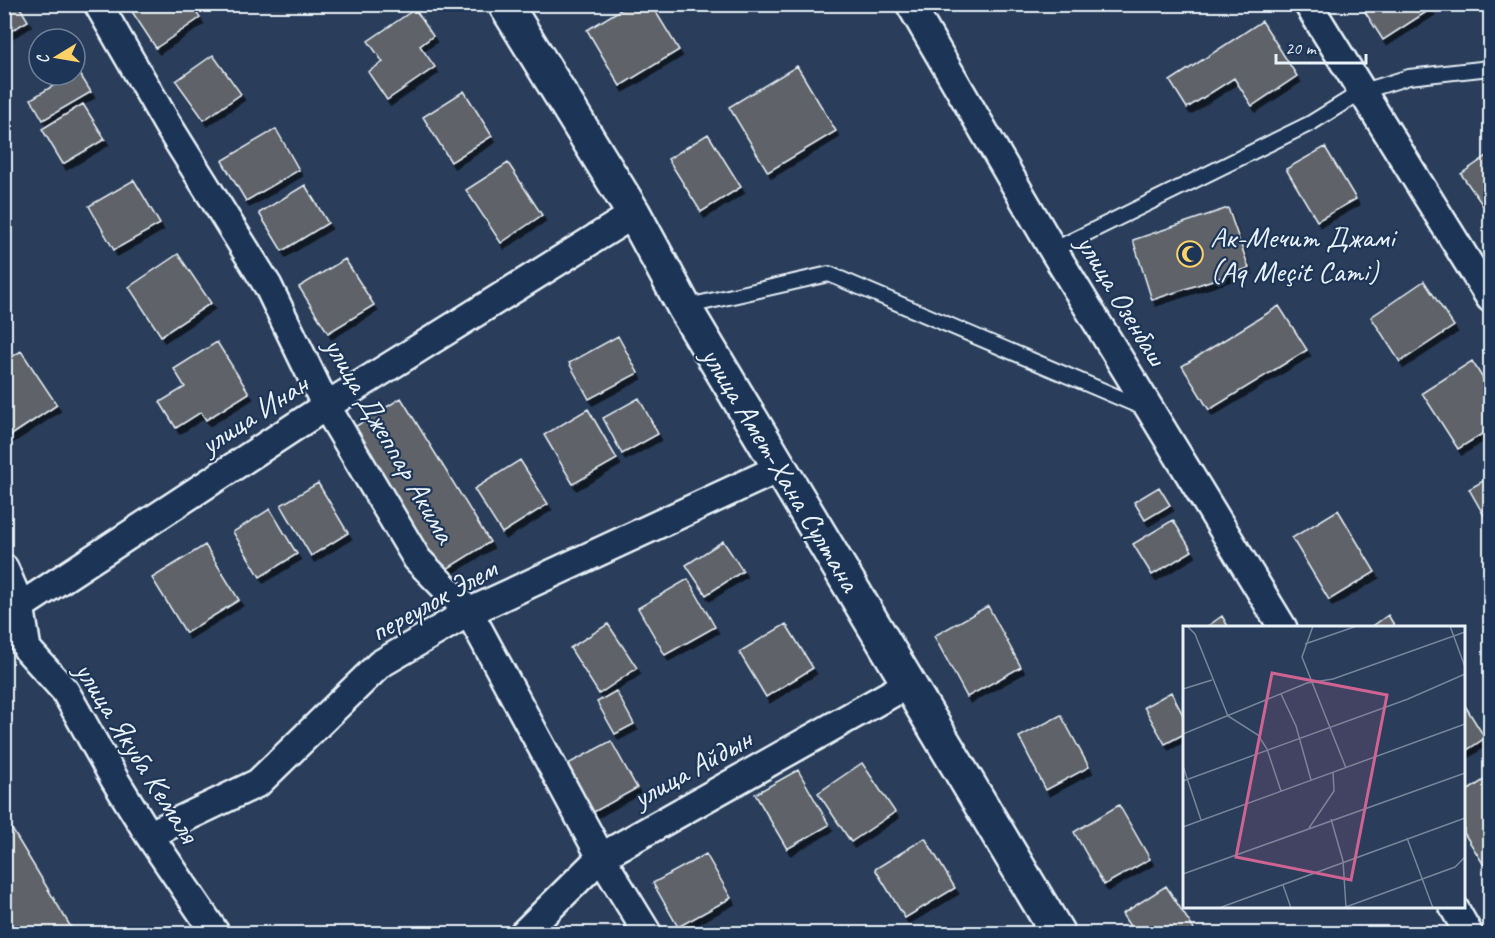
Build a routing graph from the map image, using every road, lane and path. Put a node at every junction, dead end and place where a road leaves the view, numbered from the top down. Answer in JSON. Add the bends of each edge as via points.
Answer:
{"nodes":[{"id":1,"x":98,"y":4,"type":"edge"},
{"id":2,"x":505,"y":4,"type":"edge"},
{"id":3,"x":910,"y":4,"type":"edge"},
{"id":4,"x":1308,"y":4,"type":"edge"},
{"id":5,"x":1491,"y":68,"type":"edge"},
{"id":6,"x":1361,"y":92,"type":"junction"},
{"id":7,"x":634,"y":214,"type":"junction"},
{"id":8,"x":1053,"y":250,"type":"junction"},
{"id":9,"x":1491,"y":298,"type":"edge"},
{"id":10,"x":684,"y":307,"type":"junction"},
{"id":11,"x":326,"y":406,"type":"junction"},
{"id":12,"x":1151,"y":411,"type":"junction"},
{"id":13,"x":780,"y":468,"type":"junction"},
{"id":14,"x":4,"y":568,"type":"edge"},
{"id":15,"x":12,"y":611,"type":"edge"},
{"id":16,"x":469,"y":612,"type":"junction"},
{"id":17,"x":1282,"y":626,"type":"edge"},
{"id":18,"x":910,"y":683,"type":"junction"},
{"id":19,"x":149,"y":835,"type":"junction"},
{"id":20,"x":601,"y":857,"type":"junction"},
{"id":21,"x":1454,"y":908,"type":"edge"},
{"id":22,"x":216,"y":933,"type":"edge"},
{"id":23,"x":523,"y":933,"type":"edge"},
{"id":24,"x":648,"y":933,"type":"edge"},
{"id":25,"x":1058,"y":933,"type":"edge"},
{"id":26,"x":1469,"y":933,"type":"edge"}],
"edges":[{"from":1,"to":11,"type":"street","name":"улица Джеппар Акима","via":[[268,286]]},
{"from":2,"to":7,"type":"street","name":"улица Амет-Хана Султана"},
{"from":3,"to":8,"type":"street","name":"улица Озенбаш"},
{"from":4,"to":6,"type":"street"},
{"from":5,"to":6,"type":"lane","via":[[1408,77]]},
{"from":6,"to":8,"type":"lane","via":[[1311,123]]},
{"from":6,"to":9,"type":"street"},
{"from":7,"to":10,"type":"street","name":"улица Амет-Хана Султана"},
{"from":7,"to":11,"type":"street","name":"улица Инан"},
{"from":8,"to":12,"type":"street","name":"улица Озенбаш"},
{"from":10,"to":12,"type":"lane","via":[[829,274]]},
{"from":10,"to":13,"type":"street","name":"улица Амет-Хана Султана"},
{"from":11,"to":15,"type":"street","name":"улица Инан"},
{"from":11,"to":16,"type":"street","name":"улица Джеппар Акима","via":[[417,559]]},
{"from":12,"to":17,"type":"street","name":"улица Озенбаш"},
{"from":13,"to":16,"type":"street","name":"переулок Элем"},
{"from":13,"to":18,"type":"street","name":"улица Амет-Хана Султана"},
{"from":14,"to":15,"type":"street","name":"улица Якуба Кемаля"},
{"from":15,"to":19,"type":"street","name":"улица Якуба Кемаля","via":[[27,649],[65,691]]},
{"from":16,"to":19,"type":"street","name":"переулок Элем","via":[[380,664],[258,783]]},
{"from":16,"to":20,"type":"street","name":"улица Джеппар Акима"},
{"from":18,"to":20,"type":"street","name":"улица Айдын"},
{"from":18,"to":25,"type":"street","name":"улица Амет-Хана Султана"},
{"from":19,"to":22,"type":"street","name":"улица Якуба Кемаля"},
{"from":20,"to":23,"type":"street","name":"улица Айдын"},
{"from":20,"to":24,"type":"street","name":"улица Джеппар Акима"},
{"from":21,"to":26,"type":"street"}]}
